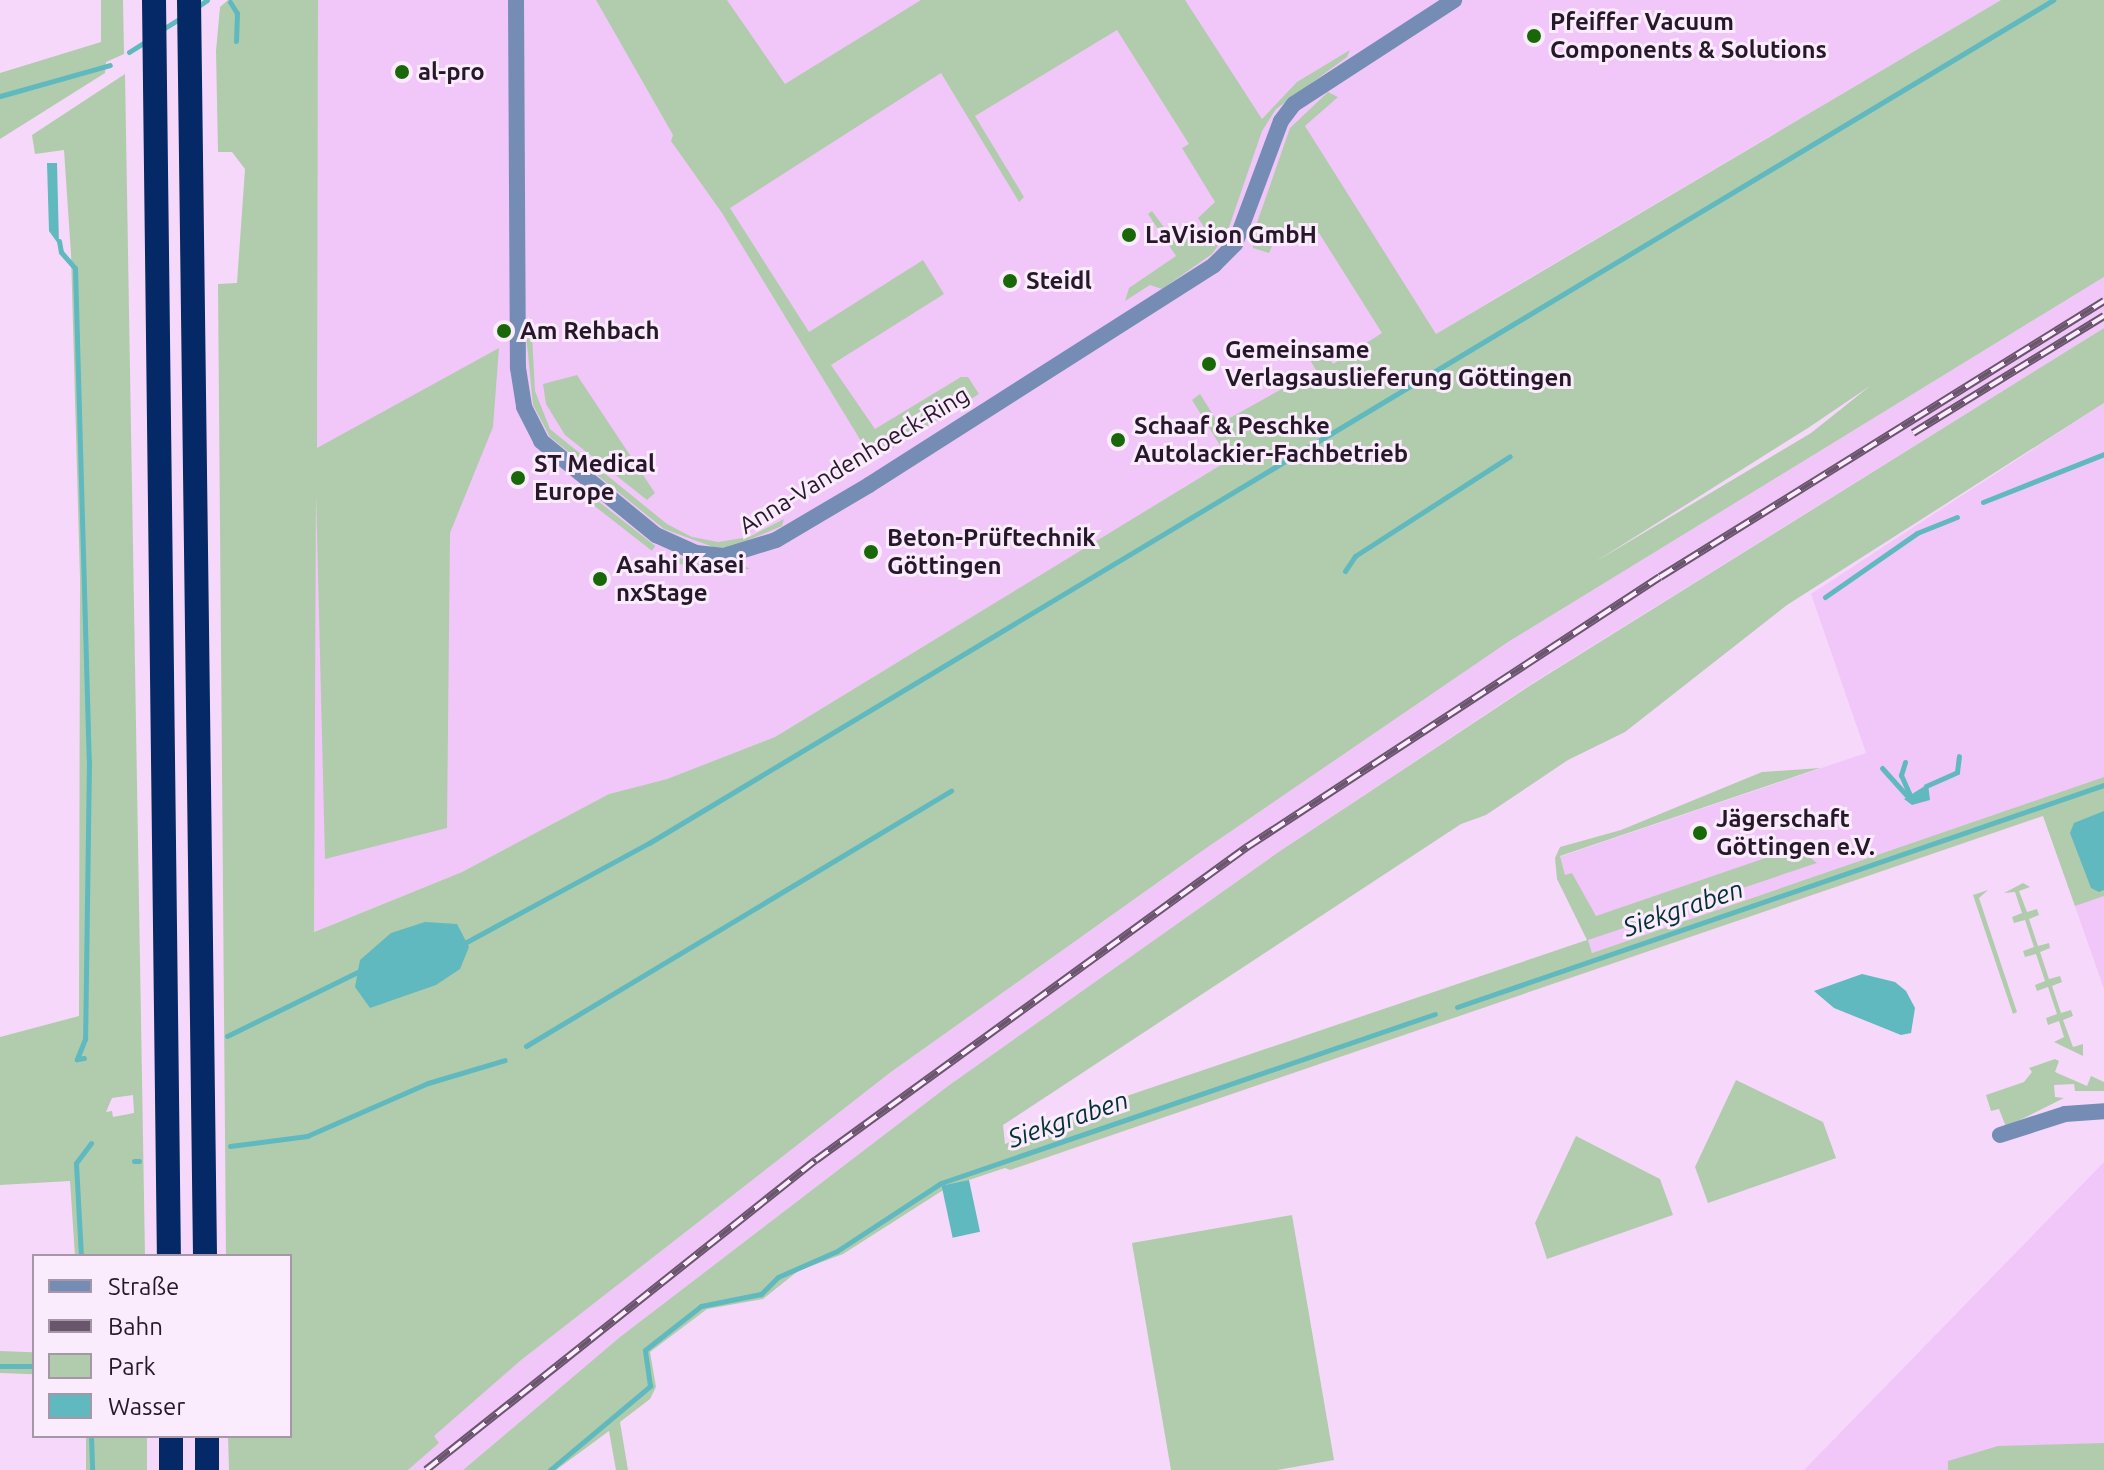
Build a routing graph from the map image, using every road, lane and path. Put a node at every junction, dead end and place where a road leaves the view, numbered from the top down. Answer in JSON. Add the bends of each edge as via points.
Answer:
{"nodes":[{"id":1,"x":154,"y":0,"type":"edge"},
{"id":2,"x":189,"y":0,"type":"edge"},
{"id":3,"x":516,"y":0,"type":"edge"},
{"id":4,"x":1454,"y":0,"type":"edge"},
{"id":5,"x":2104,"y":1111,"type":"edge"},
{"id":6,"x":2000,"y":1135,"type":"dead end"},
{"id":7,"x":169,"y":1254,"type":"edge"},
{"id":8,"x":205,"y":1254,"type":"edge"},
{"id":9,"x":171,"y":1438,"type":"edge"},
{"id":10,"x":207,"y":1438,"type":"edge"},
{"id":11,"x":171,"y":1470,"type":"edge"},
{"id":12,"x":207,"y":1470,"type":"edge"}],
"edges":[{"from":1,"to":7,"type":"highway"},
{"from":2,"to":8,"type":"highway"},
{"from":3,"to":4,"type":"street","name":"Anna-Vandenhoeck-Ring","via":[[518,368],[524,407],[541,441],[656,535],[696,553],[724,556],[776,540],[869,485],[1214,265],[1235,244],[1281,121],[1294,104]]},
{"from":5,"to":6,"type":"street","via":[[2065,1114]]},
{"from":9,"to":11,"type":"highway"},
{"from":10,"to":12,"type":"highway"}]}
